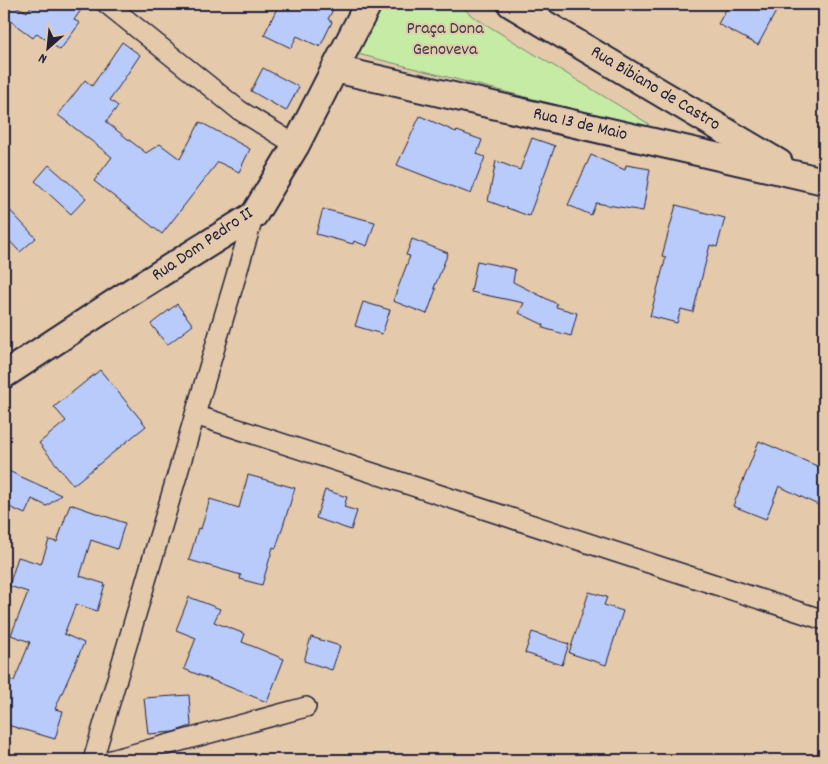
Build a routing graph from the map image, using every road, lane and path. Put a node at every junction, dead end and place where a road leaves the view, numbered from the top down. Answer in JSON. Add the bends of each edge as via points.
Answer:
{"nodes":[{"id":1,"x":107,"y":4,"type":"edge"},
{"id":2,"x":368,"y":4,"type":"edge"},
{"id":3,"x":511,"y":4,"type":"edge"},
{"id":4,"x":335,"y":68,"type":"junction"},
{"id":5,"x":296,"y":145,"type":"junction"},
{"id":6,"x":799,"y":175,"type":"junction"},
{"id":7,"x":824,"y":180,"type":"edge"},
{"id":8,"x":254,"y":215,"type":"junction"},
{"id":9,"x":4,"y":375,"type":"edge"},
{"id":10,"x":195,"y":416,"type":"junction"},
{"id":11,"x":824,"y":620,"type":"edge"},
{"id":12,"x":306,"y":707,"type":"dead end"},
{"id":13,"x":93,"y":760,"type":"edge"},
{"id":14,"x":111,"y":760,"type":"edge"}],
"edges":[{"from":1,"to":5,"type":"street","via":[[239,110]]},
{"from":2,"to":4,"type":"main road","name":"Rua Dom Pedro II"},
{"from":3,"to":6,"type":"main road","name":"Rua Bibiano de Castro"},
{"from":4,"to":5,"type":"main road","name":"Rua Dom Pedro II"},
{"from":4,"to":6,"type":"main road","name":"Rua 13 de Maio"},
{"from":5,"to":8,"type":"main road","name":"Rua Dom Pedro II"},
{"from":6,"to":7,"type":"main road","name":"Rua 13 de Maio"},
{"from":8,"to":9,"type":"main road","name":"Rua Dom Pedro II"},
{"from":8,"to":10,"type":"street"},
{"from":10,"to":11,"type":"street"},
{"from":10,"to":13,"type":"street"},
{"from":12,"to":14,"type":"street"}]}
